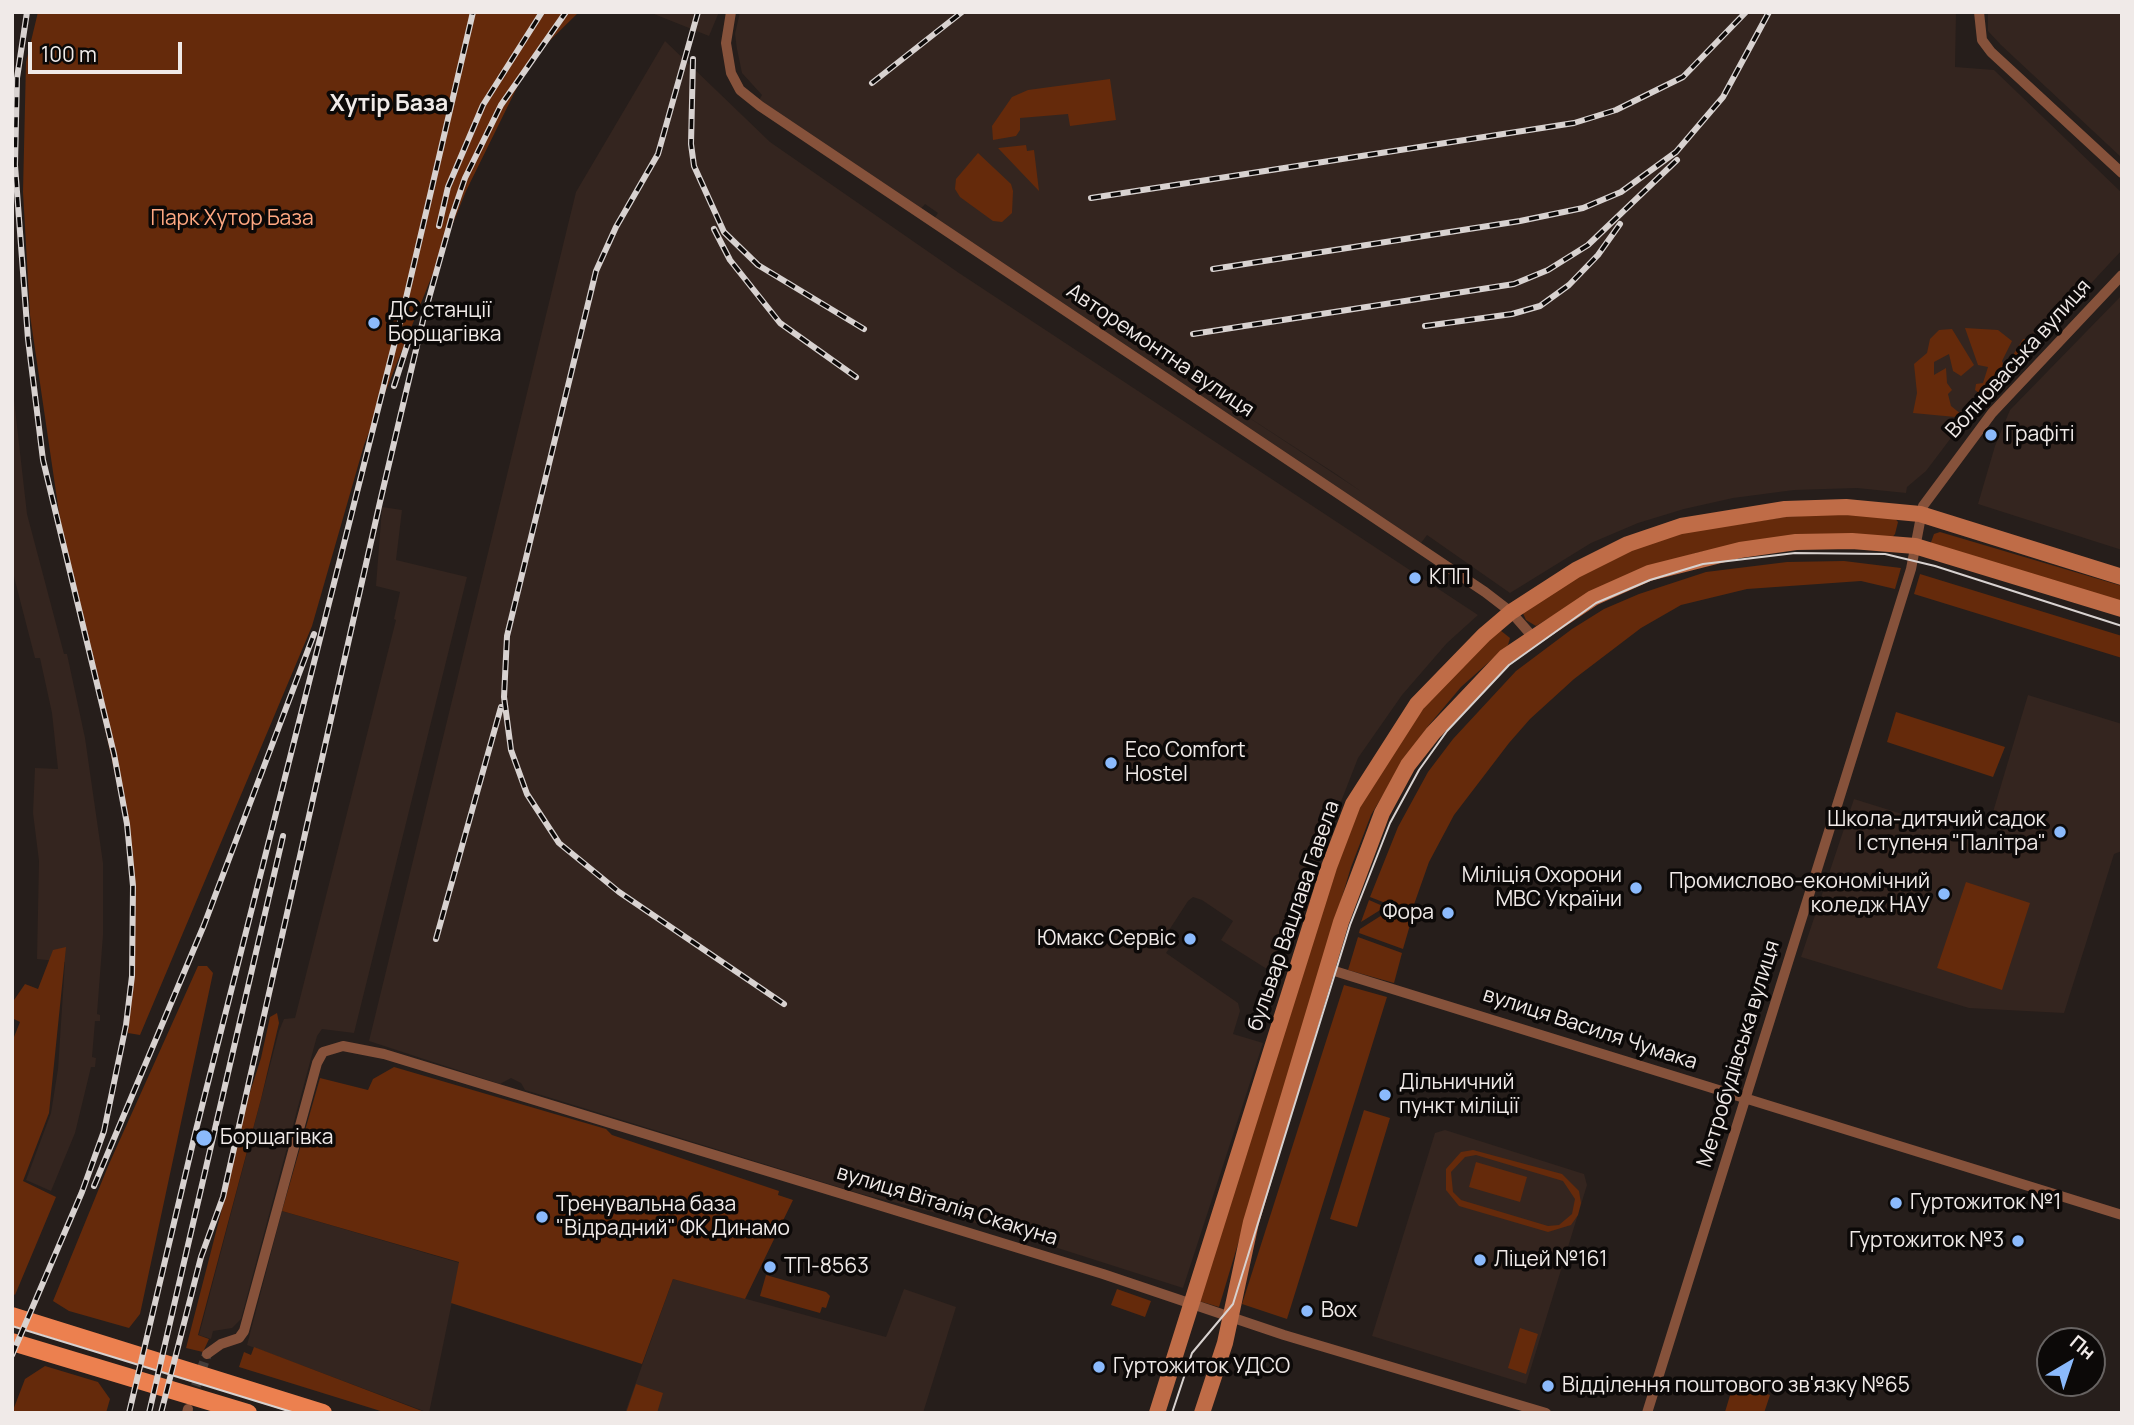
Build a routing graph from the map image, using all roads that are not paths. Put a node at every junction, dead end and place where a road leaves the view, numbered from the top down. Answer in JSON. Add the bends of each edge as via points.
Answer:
{"nodes":[{"id":1,"x":731,"y":12,"type":"edge"},
{"id":2,"x":1979,"y":12,"type":"edge"},
{"id":3,"x":2122,"y":173,"type":"edge"},
{"id":4,"x":2122,"y":275,"type":"edge"},
{"id":5,"x":1920,"y":514,"type":"junction"},
{"id":6,"x":1915,"y":546,"type":"junction"},
{"id":7,"x":2122,"y":577,"type":"edge"},
{"id":8,"x":2122,"y":609,"type":"edge"},
{"id":9,"x":1511,"y":612,"type":"junction"},
{"id":10,"x":1532,"y":636,"type":"junction"},
{"id":11,"x":1328,"y":969,"type":"junction"},
{"id":12,"x":1746,"y":1098,"type":"junction"},
{"id":13,"x":2122,"y":1215,"type":"edge"},
{"id":14,"x":1189,"y":1304,"type":"junction"},
{"id":15,"x":12,"y":1316,"type":"edge"},
{"id":16,"x":1229,"y":1317,"type":"junction"},
{"id":17,"x":12,"y":1342,"type":"edge"},
{"id":18,"x":1175,"y":1351,"type":"junction"},
{"id":19,"x":208,"y":1354,"type":"tunnel mouth"},
{"id":20,"x":248,"y":1413,"type":"edge"},
{"id":21,"x":323,"y":1413,"type":"edge"},
{"id":22,"x":1148,"y":1413,"type":"edge"},
{"id":23,"x":1157,"y":1413,"type":"edge"},
{"id":24,"x":1204,"y":1413,"type":"edge"},
{"id":25,"x":1546,"y":1413,"type":"edge"},
{"id":26,"x":1647,"y":1413,"type":"edge"}],
"edges":[{"from":1,"to":9,"type":"street","name":"Авторемонтна вулиця","via":[[726,43],[731,73],[740,90],[760,106]]},
{"from":2,"to":3,"type":"street","via":[[1982,40],[1991,52]]},
{"from":4,"to":5,"type":"street","name":"Волноваська вулиця","via":[[1992,413],[1941,478]]},
{"from":5,"to":6,"type":"street","name":"Волноваська вулиця"},
{"from":5,"to":7,"type":"main road","name":"бульвар Вацлава Гавела"},
{"from":5,"to":9,"type":"main road","name":"бульвар Вацлава Гавела","via":[[1846,507],[1785,509],[1681,526],[1576,570]]},
{"from":6,"to":8,"type":"main road"},
{"from":6,"to":10,"type":"main road","via":[[1796,542],[1702,559],[1623,583]]},
{"from":6,"to":12,"type":"street","name":"Метробудівська вулиця"},
{"from":9,"to":10,"type":"street","name":"Авторемонтна вулиця"},
{"from":9,"to":14,"type":"main road","name":"бульвар Вацлава Гавела","via":[[1417,704],[1353,804]]},
{"from":10,"to":11,"type":"main road","via":[[1469,693],[1408,765],[1382,813]]},
{"from":11,"to":12,"type":"street","name":"вулиця Василя Чумака"},
{"from":11,"to":16,"type":"main road","via":[[1251,1222]]},
{"from":12,"to":13,"type":"street","name":"вулиця Василя Чумака"},
{"from":12,"to":26,"type":"street","name":"Метробудівська вулиця"},
{"from":14,"to":16,"type":"street","name":"вулиця Віталія Скакуна"},
{"from":14,"to":18,"type":"main road","name":"бульвар Вацлава Гавела"},
{"from":14,"to":19,"type":"street","name":"вулиця Віталія Скакуна","via":[[384,1054],[356,1046],[334,1047],[324,1052],[313,1074],[244,1331]]},
{"from":15,"to":21,"type":"main road"},
{"from":16,"to":24,"type":"main road"},
{"from":16,"to":25,"type":"street","name":"вулиця Віталія Скакуна"},
{"from":17,"to":20,"type":"main road"},
{"from":18,"to":22,"type":"main road"},
{"from":18,"to":23,"type":"main road","name":"бульвар Вацлава Гавела"}]}
